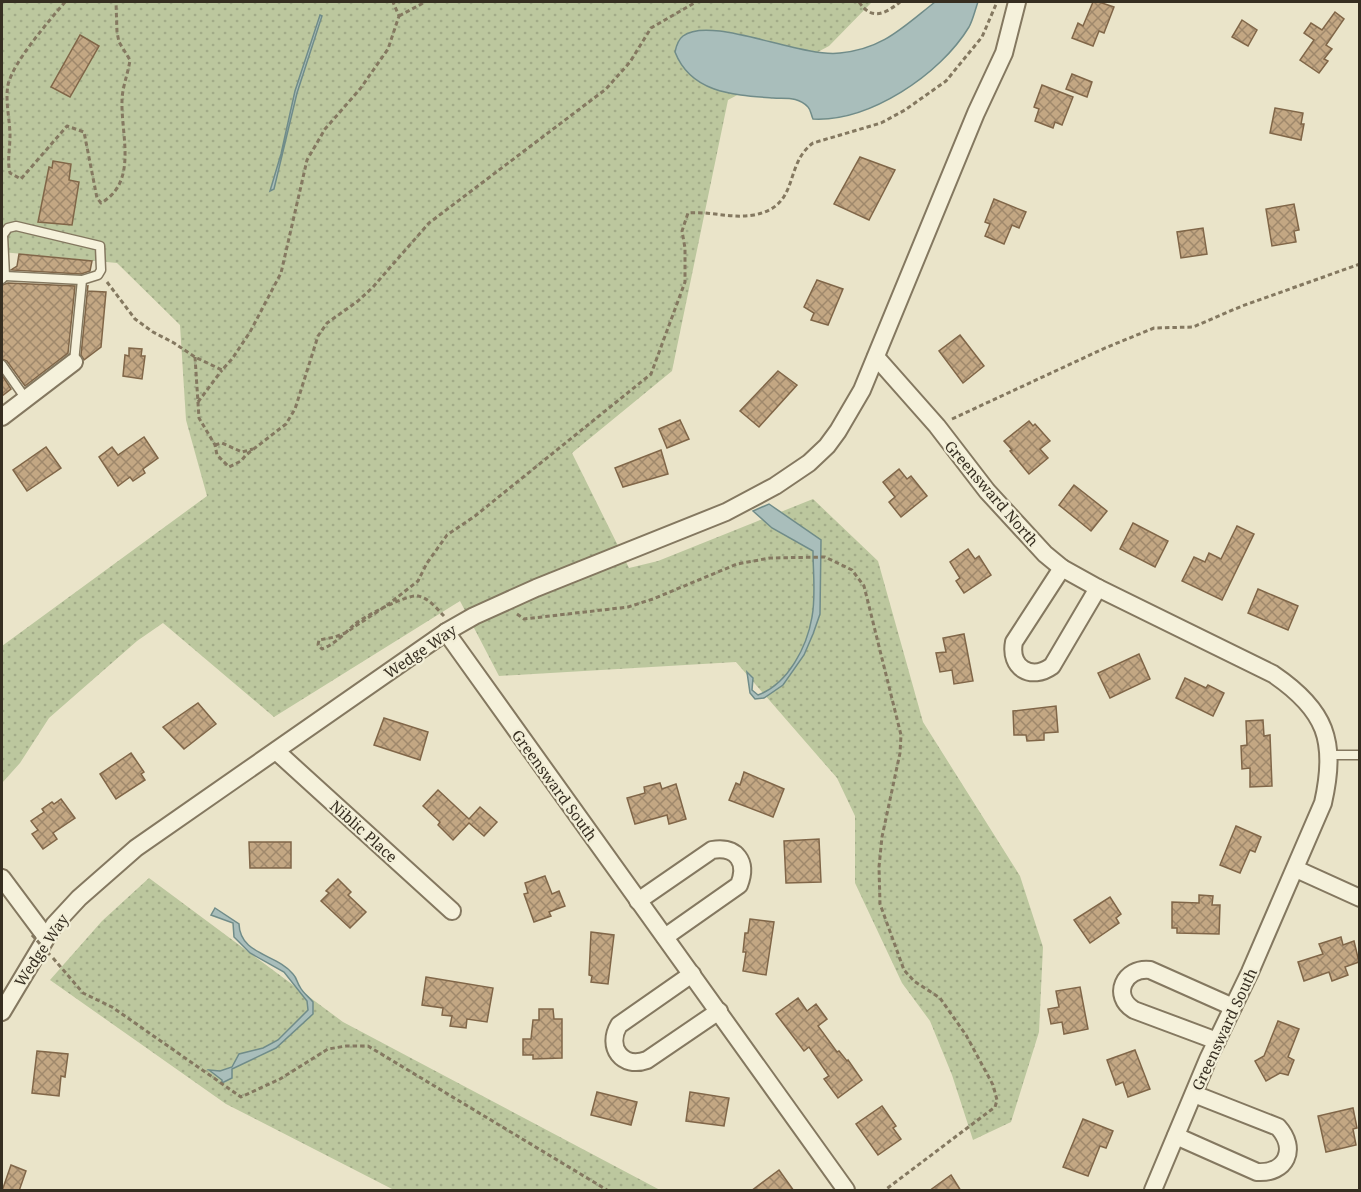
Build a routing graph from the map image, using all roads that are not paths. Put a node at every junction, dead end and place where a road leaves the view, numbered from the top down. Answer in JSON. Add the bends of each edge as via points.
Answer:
{"nodes":[{"id":1,"x":1017,"y":2,"type":"edge"},
{"id":2,"x":3,"y":278,"type":"edge"},
{"id":3,"x":82,"y":280,"type":"junction"},
{"id":4,"x":876,"y":357,"type":"junction"},
{"id":5,"x":74,"y":362,"type":"joint"},
{"id":6,"x":2,"y":365,"type":"edge"},
{"id":7,"x":26,"y":399,"type":"junction"},
{"id":8,"x":2,"y":417,"type":"edge"},
{"id":9,"x":1062,"y":568,"type":"junction"},
{"id":10,"x":1098,"y":588,"type":"junction"},
{"id":11,"x":447,"y":626,"type":"junction"},
{"id":12,"x":276,"y":751,"type":"junction"},
{"id":13,"x":1329,"y":755,"type":"junction"},
{"id":14,"x":1359,"y":755,"type":"edge"},
{"id":15,"x":1296,"y":869,"type":"junction"},
{"id":16,"x":2,"y":878,"type":"edge"},
{"id":17,"x":1359,"y":898,"type":"edge"},
{"id":18,"x":638,"y":901,"type":"junction"},
{"id":19,"x":452,"y":911,"type":"dead end"},
{"id":20,"x":39,"y":936,"type":"junction"},
{"id":21,"x":665,"y":937,"type":"junction"},
{"id":22,"x":692,"y":974,"type":"junction"},
{"id":23,"x":1233,"y":1007,"type":"junction"},
{"id":24,"x":719,"y":1011,"type":"junction"},
{"id":25,"x":2,"y":1012,"type":"edge"},
{"id":26,"x":1217,"y":1041,"type":"junction"},
{"id":27,"x":1194,"y":1094,"type":"junction"},
{"id":28,"x":1176,"y":1136,"type":"junction"},
{"id":29,"x":846,"y":1191,"type":"edge"},
{"id":30,"x":1153,"y":1191,"type":"edge"}],
"edges":[{"from":1,"to":4,"type":"street","via":[[1004,53]]},
{"from":2,"to":3,"type":"lane"},
{"from":2,"to":3,"type":"lane","via":[[3,236],[11,226],[97,244],[101,249],[101,270],[98,275]]},
{"from":3,"to":5,"type":"lane"},
{"from":4,"to":9,"type":"street","name":"Greensward North","via":[[987,490]]},
{"from":4,"to":11,"type":"street","name":"Wedge Way","via":[[862,390],[832,440],[809,463],[776,486],[726,512]]},
{"from":5,"to":7,"type":"street"},
{"from":6,"to":7,"type":"lane"},
{"from":7,"to":8,"type":"street"},
{"from":9,"to":10,"type":"street","name":"Greensward North"},
{"from":9,"to":10,"type":"street","via":[[1014,642],[1015,660],[1028,672],[1045,671],[1052,666]]},
{"from":10,"to":13,"type":"street","name":"Greensward North","via":[[1294,688],[1320,721]]},
{"from":11,"to":12,"type":"street","name":"Wedge Way"},
{"from":11,"to":18,"type":"street","name":"Greensward South"},
{"from":12,"to":19,"type":"street","name":"Niblic Place"},
{"from":12,"to":20,"type":"street","name":"Wedge Way","via":[[136,848]]},
{"from":13,"to":14,"type":"lane"},
{"from":13,"to":15,"type":"street","name":"Greensward North","via":[[1323,803]]},
{"from":15,"to":17,"type":"street"},
{"from":15,"to":23,"type":"street","name":"Greensward South"},
{"from":16,"to":20,"type":"street"},
{"from":18,"to":21,"type":"street","name":"Greensward South"},
{"from":18,"to":21,"type":"street","via":[[712,850],[730,850],[739,857],[743,875],[740,885]]},
{"from":20,"to":25,"type":"street","name":"Wedge Way"},
{"from":21,"to":22,"type":"street","name":"Greensward South"},
{"from":22,"to":24,"type":"street"},
{"from":22,"to":24,"type":"street","via":[[619,1025],[613,1041],[616,1051],[630,1062],[647,1060]]},
{"from":23,"to":26,"type":"street","name":"Greensward South"},
{"from":23,"to":26,"type":"street","via":[[1150,970],[1134,972],[1123,985],[1122,993],[1130,1008]]},
{"from":24,"to":29,"type":"street"},
{"from":26,"to":27,"type":"street","name":"Greensward South"},
{"from":27,"to":28,"type":"street","name":"Greensward South"},
{"from":27,"to":28,"type":"street","via":[[1278,1127],[1288,1143],[1288,1155],[1276,1170],[1257,1172]]},
{"from":28,"to":30,"type":"street","name":"Greensward South"}]}
